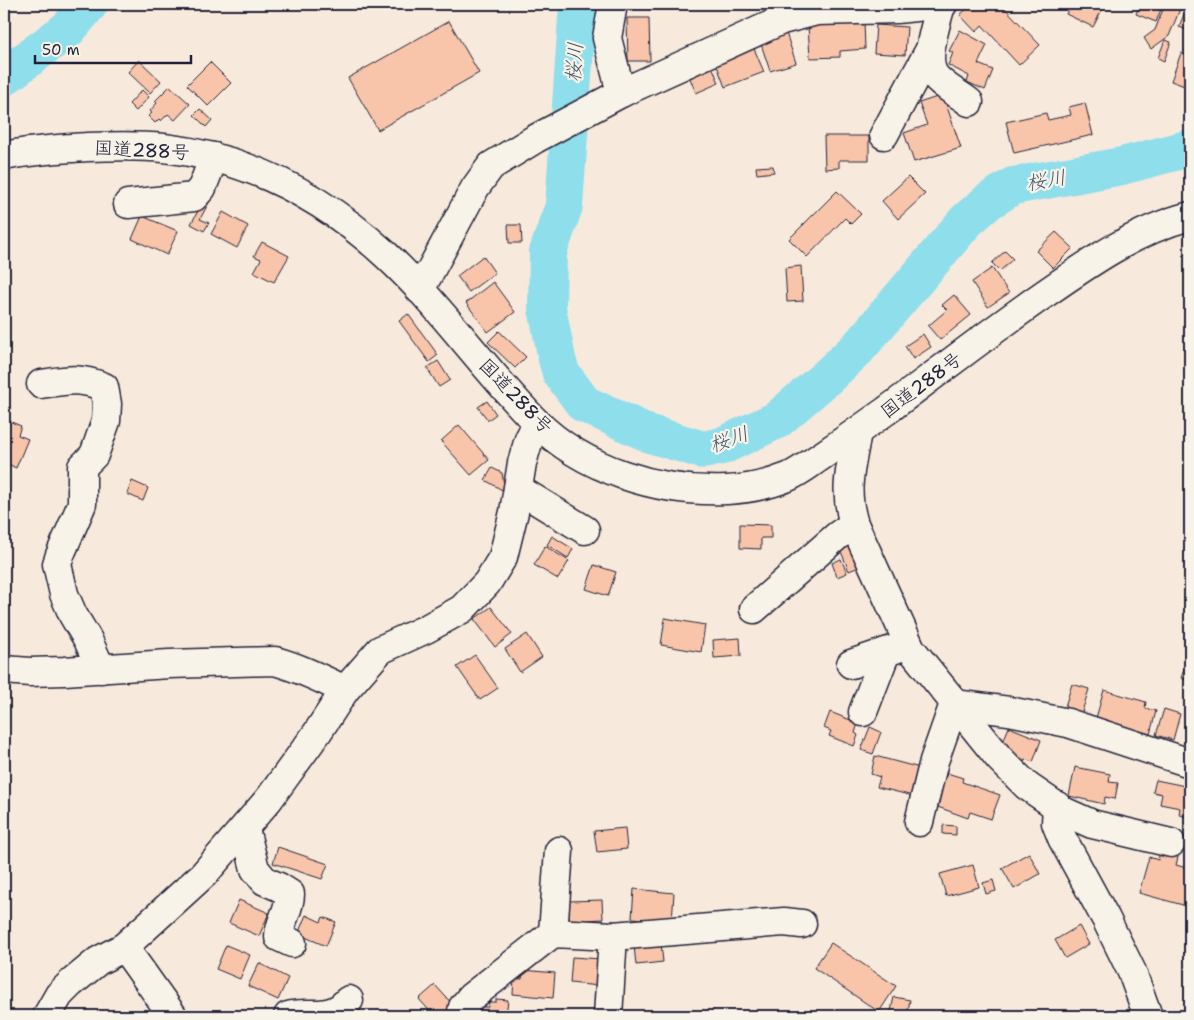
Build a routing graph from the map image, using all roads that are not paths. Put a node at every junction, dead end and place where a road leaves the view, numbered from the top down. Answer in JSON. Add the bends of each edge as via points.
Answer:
{"nodes":[{"id":1,"x":613,"y":4,"type":"edge"},
{"id":2,"x":942,"y":4,"type":"edge"},
{"id":3,"x":876,"y":7,"type":"edge"},
{"id":4,"x":930,"y":49,"type":"junction"},
{"id":5,"x":618,"y":94,"type":"junction"},
{"id":6,"x":970,"y":102,"type":"dead end"},
{"id":7,"x":884,"y":135,"type":"dead end"},
{"id":8,"x":4,"y":156,"type":"edge"},
{"id":9,"x":214,"y":157,"type":"junction"},
{"id":10,"x":128,"y":204,"type":"dead end"},
{"id":11,"x":1190,"y":216,"type":"edge"},
{"id":12,"x":420,"y":290,"type":"junction"},
{"id":13,"x":41,"y":384,"type":"dead end"},
{"id":14,"x":537,"y":423,"type":"junction"},
{"id":15,"x":857,"y":432,"type":"junction"},
{"id":16,"x":518,"y":489,"type":"junction"},
{"id":17,"x":854,"y":524,"type":"junction"},
{"id":18,"x":585,"y":530,"type":"dead end"},
{"id":19,"x":754,"y":609,"type":"dead end"},
{"id":20,"x":897,"y":648,"type":"junction"},
{"id":21,"x":851,"y":664,"type":"dead end"},
{"id":22,"x":101,"y":669,"type":"junction"},
{"id":23,"x":4,"y":670,"type":"edge"},
{"id":24,"x":344,"y":690,"type":"junction"},
{"id":25,"x":954,"y":704,"type":"junction"},
{"id":26,"x":863,"y":712,"type":"dead end"},
{"id":27,"x":1190,"y":763,"type":"edge"},
{"id":28,"x":1057,"y":806,"type":"junction"},
{"id":29,"x":920,"y":822,"type":"dead end"},
{"id":30,"x":245,"y":829,"type":"junction"},
{"id":31,"x":1171,"y":843,"type":"dead end"},
{"id":32,"x":559,"y":850,"type":"dead end"},
{"id":33,"x":802,"y":924,"type":"dead end"},
{"id":34,"x":553,"y":933,"type":"junction"},
{"id":35,"x":612,"y":936,"type":"junction"},
{"id":36,"x":292,"y":943,"type":"dead end"},
{"id":37,"x":124,"y":947,"type":"junction"},
{"id":38,"x":349,"y":1000,"type":"dead end"},
{"id":39,"x":47,"y":1016,"type":"edge"},
{"id":40,"x":173,"y":1016,"type":"edge"},
{"id":41,"x":288,"y":1016,"type":"edge"},
{"id":42,"x":461,"y":1016,"type":"edge"},
{"id":43,"x":608,"y":1016,"type":"edge"},
{"id":44,"x":1148,"y":1016,"type":"edge"}],
"edges":[{"from":1,"to":5,"type":"main road","via":[[607,38]]},
{"from":2,"to":3,"type":"main road"},
{"from":2,"to":4,"type":"main road"},
{"from":3,"to":5,"type":"main road","via":[[817,11],[782,20]]},
{"from":4,"to":6,"type":"main road","via":[[930,67],[936,77]]},
{"from":4,"to":7,"type":"main road"},
{"from":5,"to":12,"type":"main road","via":[[491,166],[475,188]]},
{"from":8,"to":9,"type":"main road","name":"国道288号","via":[[37,149],[124,146],[161,147]]},
{"from":9,"to":10,"type":"main road","via":[[202,188],[194,197]]},
{"from":9,"to":12,"type":"main road","name":"国道288号","via":[[264,173],[332,211],[386,255]]},
{"from":11,"to":15,"type":"main road","name":"国道288号","via":[[1156,227],[1081,268]]},
{"from":12,"to":14,"type":"main road","name":"国道288号"},
{"from":13,"to":22,"type":"main road","via":[[70,379],[104,387],[106,421],[94,455],[82,467],[82,504],[57,564],[72,615]]},
{"from":14,"to":15,"type":"main road","name":"国道288号","via":[[568,447],[607,469],[638,480],[699,490],[770,484],[792,475]]},
{"from":14,"to":16,"type":"main road","via":[[527,447]]},
{"from":15,"to":17,"type":"main road","via":[[847,486]]},
{"from":16,"to":18,"type":"main road"},
{"from":16,"to":24,"type":"main road","via":[[503,557],[487,583],[462,609],[380,650]]},
{"from":17,"to":19,"type":"main road"},
{"from":17,"to":20,"type":"main road"},
{"from":20,"to":21,"type":"main road"},
{"from":20,"to":25,"type":"main road"},
{"from":20,"to":26,"type":"main road"},
{"from":22,"to":23,"type":"main road"},
{"from":22,"to":24,"type":"main road","via":[[275,661],[315,675]]},
{"from":24,"to":30,"type":"main road","via":[[317,733]]},
{"from":25,"to":27,"type":"main road","via":[[1068,723]]},
{"from":25,"to":28,"type":"main road","via":[[1027,786]]},
{"from":25,"to":29,"type":"main road","via":[[934,761]]},
{"from":28,"to":31,"type":"main road","via":[[1092,824]]},
{"from":28,"to":44,"type":"main road","via":[[1056,823],[1062,838],[1128,963]]},
{"from":30,"to":36,"type":"main road","via":[[255,869],[265,881],[290,894],[279,937]]},
{"from":30,"to":37,"type":"main road","via":[[204,874]]},
{"from":32,"to":34,"type":"main road"},
{"from":33,"to":35,"type":"main road","via":[[784,922]]},
{"from":34,"to":35,"type":"main road"},
{"from":34,"to":42,"type":"main road","via":[[471,997]]},
{"from":35,"to":43,"type":"main road"},
{"from":37,"to":39,"type":"main road","via":[[98,961],[70,984],[59,995]]},
{"from":37,"to":40,"type":"main road"},
{"from":38,"to":41,"type":"main road","via":[[336,1010],[321,1014]]}]}
